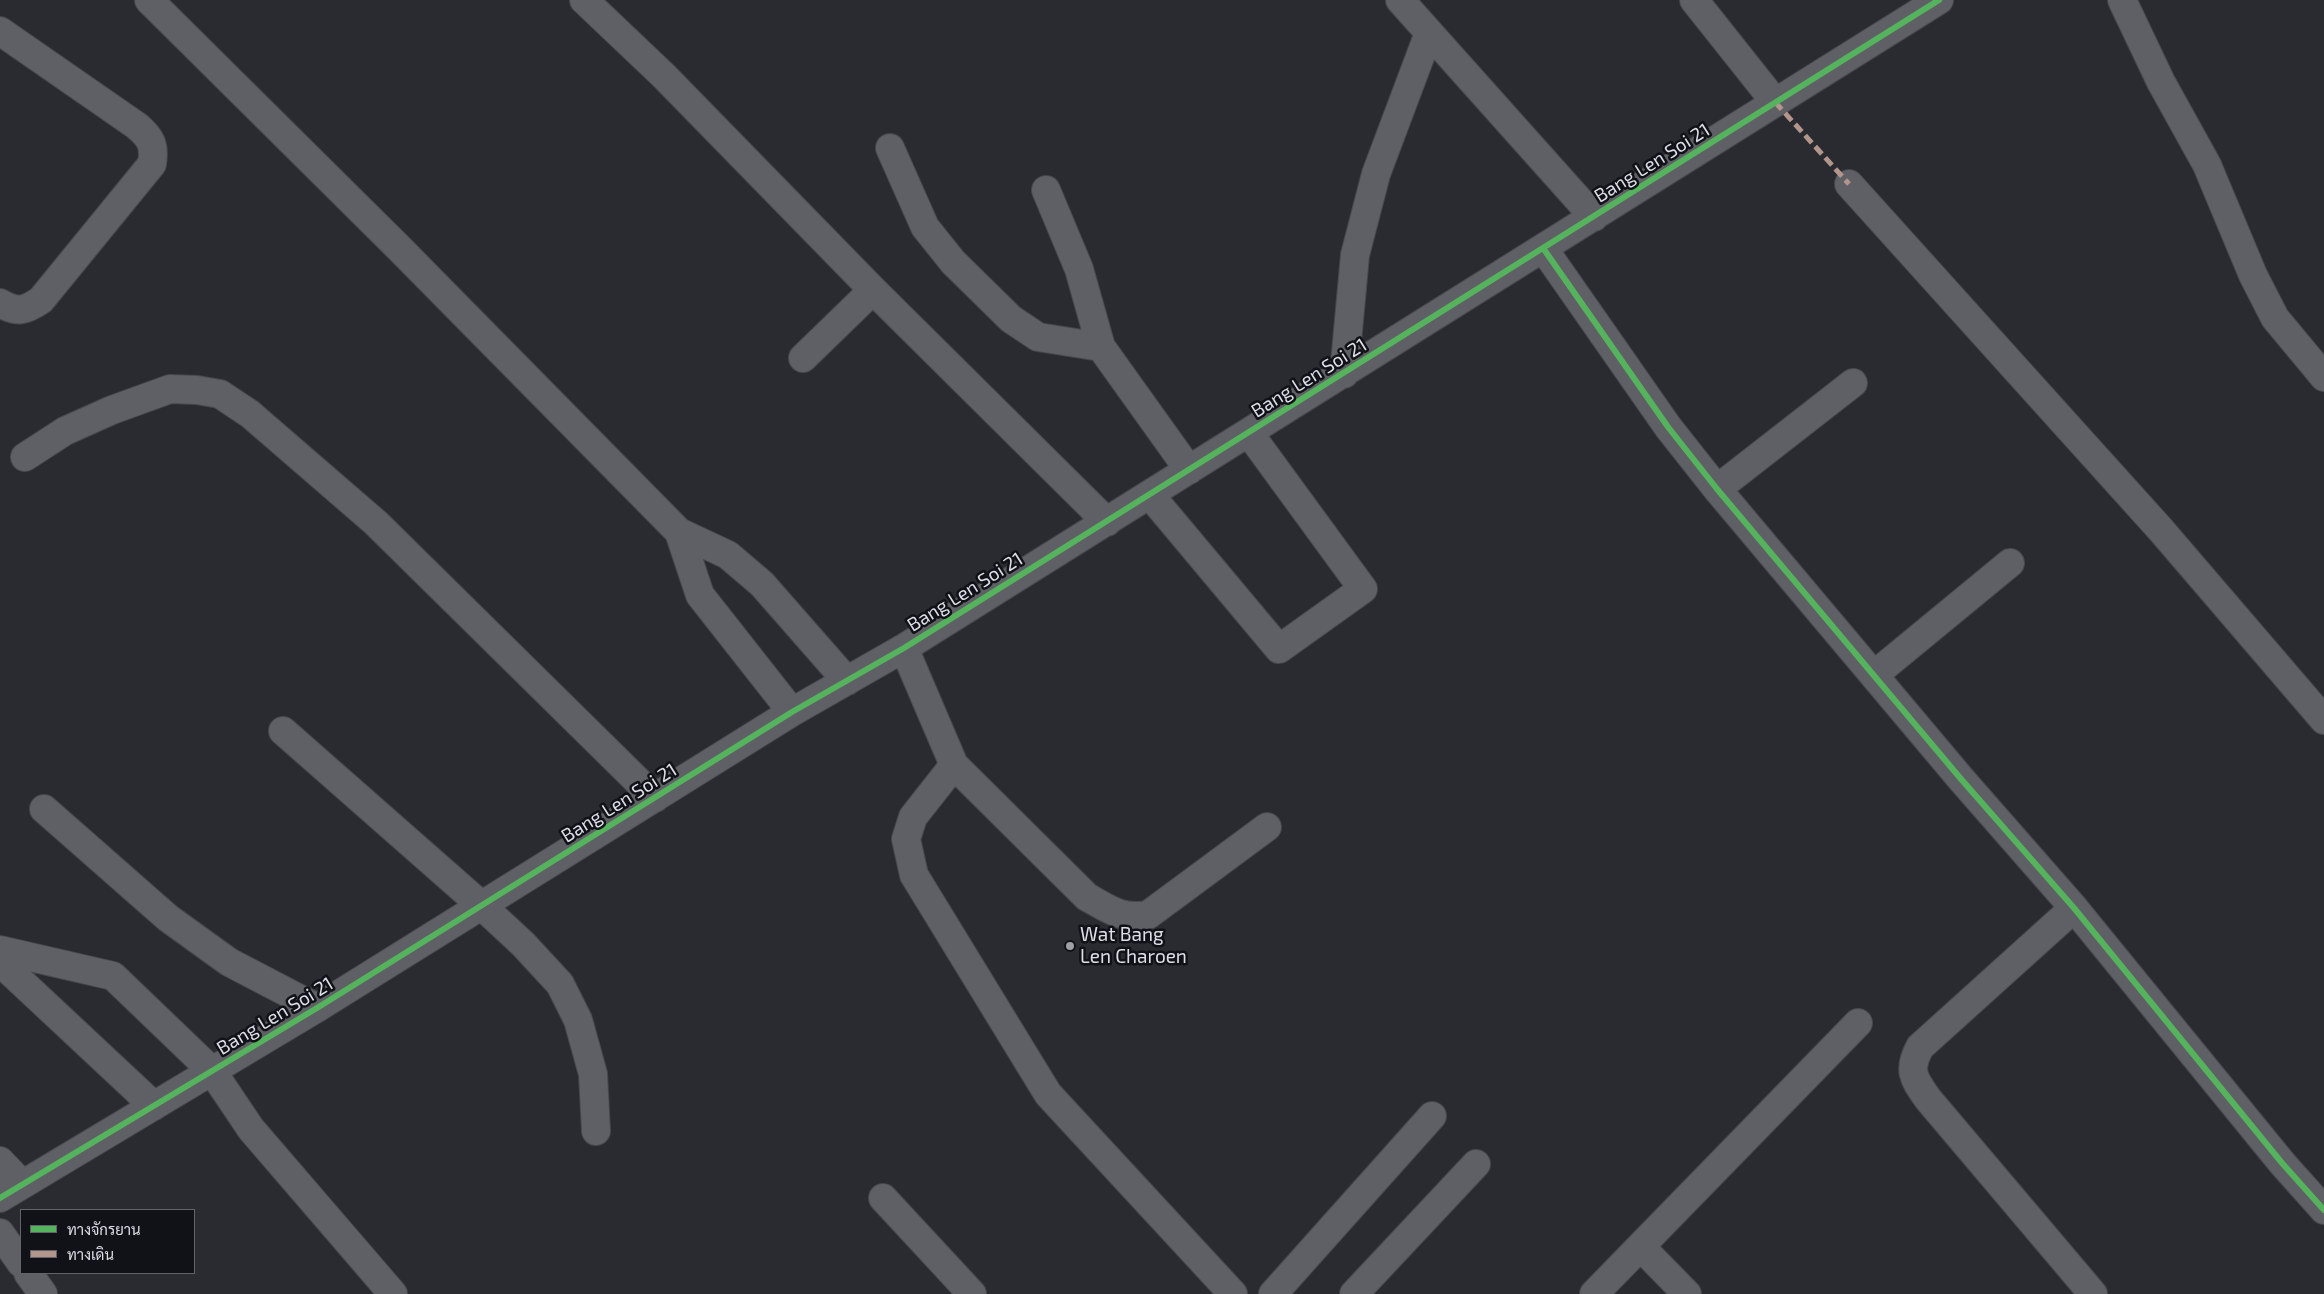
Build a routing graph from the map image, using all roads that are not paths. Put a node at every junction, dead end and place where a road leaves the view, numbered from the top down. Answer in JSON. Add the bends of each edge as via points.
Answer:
{"nodes":[{"id":1,"x":149,"y":0,"type":"edge"},
{"id":2,"x":584,"y":0,"type":"edge"},
{"id":3,"x":1400,"y":0,"type":"edge"},
{"id":4,"x":1694,"y":0,"type":"edge"},
{"id":5,"x":1939,"y":0,"type":"edge"},
{"id":6,"x":2122,"y":0,"type":"edge"},
{"id":7,"x":0,"y":31,"type":"edge"},
{"id":8,"x":1429,"y":33,"type":"junction"},
{"id":9,"x":1775,"y":102,"type":"junction"},
{"id":10,"x":890,"y":148,"type":"dead end"},
{"id":11,"x":1848,"y":184,"type":"dead end"},
{"id":12,"x":1046,"y":190,"type":"dead end"},
{"id":13,"x":1594,"y":217,"type":"junction"},
{"id":14,"x":1543,"y":248,"type":"junction"},
{"id":15,"x":873,"y":290,"type":"junction"},
{"id":16,"x":0,"y":303,"type":"edge"},
{"id":17,"x":1101,"y":348,"type":"junction"},
{"id":18,"x":802,"y":358,"type":"dead end"},
{"id":19,"x":1344,"y":374,"type":"junction"},
{"id":20,"x":2324,"y":377,"type":"edge"},
{"id":21,"x":1853,"y":383,"type":"dead end"},
{"id":22,"x":1249,"y":433,"type":"junction"},
{"id":23,"x":25,"y":457,"type":"dead end"},
{"id":24,"x":1189,"y":470,"type":"junction"},
{"id":25,"x":1717,"y":489,"type":"junction"},
{"id":26,"x":1150,"y":495,"type":"junction"},
{"id":27,"x":1107,"y":522,"type":"junction"},
{"id":28,"x":680,"y":532,"type":"junction"},
{"id":29,"x":2010,"y":563,"type":"dead end"},
{"id":30,"x":904,"y":648,"type":"junction"},
{"id":31,"x":1874,"y":675,"type":"junction"},
{"id":32,"x":847,"y":680,"type":"junction"},
{"id":33,"x":792,"y":712,"type":"junction"},
{"id":34,"x":2324,"y":720,"type":"edge"},
{"id":35,"x":283,"y":731,"type":"dead end"},
{"id":36,"x":954,"y":765,"type":"junction"},
{"id":37,"x":655,"y":798,"type":"junction"},
{"id":38,"x":44,"y":809,"type":"dead end"},
{"id":39,"x":1267,"y":827,"type":"dead end"},
{"id":40,"x":482,"y":906,"type":"junction"},
{"id":41,"x":2074,"y":908,"type":"junction"},
{"id":42,"x":0,"y":950,"type":"edge"},
{"id":43,"x":0,"y":962,"type":"edge"},
{"id":44,"x":317,"y":1008,"type":"junction"},
{"id":45,"x":1858,"y":1023,"type":"dead end"},
{"id":46,"x":212,"y":1071,"type":"junction"},
{"id":47,"x":154,"y":1106,"type":"junction"},
{"id":48,"x":1432,"y":1116,"type":"dead end"},
{"id":49,"x":596,"y":1131,"type":"dead end"},
{"id":50,"x":0,"y":1161,"type":"edge"},
{"id":51,"x":1476,"y":1164,"type":"dead end"},
{"id":52,"x":11,"y":1191,"type":"edge"},
{"id":53,"x":883,"y":1198,"type":"dead end"},
{"id":54,"x":2324,"y":1210,"type":"edge"},
{"id":55,"x":0,"y":1233,"type":"edge"},
{"id":56,"x":1641,"y":1247,"type":"junction"},
{"id":57,"x":20,"y":1262,"type":"edge"},
{"id":58,"x":29,"y":1274,"type":"edge"},
{"id":59,"x":43,"y":1294,"type":"edge"},
{"id":60,"x":393,"y":1294,"type":"edge"},
{"id":61,"x":972,"y":1294,"type":"edge"},
{"id":62,"x":1233,"y":1294,"type":"edge"},
{"id":63,"x":1273,"y":1294,"type":"edge"},
{"id":64,"x":1354,"y":1294,"type":"edge"},
{"id":65,"x":1594,"y":1294,"type":"edge"},
{"id":66,"x":1687,"y":1294,"type":"edge"},
{"id":67,"x":2093,"y":1294,"type":"edge"}],
"edges":[{"from":1,"to":28,"type":"street"},
{"from":2,"to":15,"type":"street","via":[[664,76]]},
{"from":3,"to":8,"type":"street"},
{"from":4,"to":9,"type":"street"},
{"from":5,"to":9,"type":"street","name":"Bang Len Soi 21"},
{"from":6,"to":20,"type":"street","via":[[2161,82],[2207,165],[2253,275],[2275,318]]},
{"from":7,"to":16,"type":"street","via":[[137,126],[149,136],[155,148],[152,164],[41,300],[27,309],[10,309]]},
{"from":8,"to":13,"type":"street"},
{"from":8,"to":19,"type":"street","via":[[1376,174],[1355,255]]},
{"from":9,"to":13,"type":"street","name":"Bang Len Soi 21"},
{"from":10,"to":17,"type":"street","via":[[925,226],[953,262],[1011,319],[1038,336]]},
{"from":11,"to":34,"type":"street","via":[[2161,530]]},
{"from":12,"to":17,"type":"street","via":[[1079,269]]},
{"from":13,"to":14,"type":"street","name":"Bang Len Soi 21"},
{"from":14,"to":19,"type":"street","name":"Bang Len Soi 21"},
{"from":14,"to":25,"type":"street","via":[[1668,427]]},
{"from":15,"to":18,"type":"street"},
{"from":15,"to":27,"type":"street"},
{"from":17,"to":24,"type":"street"},
{"from":19,"to":22,"type":"street","name":"Bang Len Soi 21"},
{"from":21,"to":25,"type":"street"},
{"from":22,"to":24,"type":"street","name":"Bang Len Soi 21"},
{"from":22,"to":26,"type":"street","via":[[1363,589],[1279,649]]},
{"from":23,"to":37,"type":"street","via":[[64,431],[170,389],[220,394],[250,414],[376,523]]},
{"from":24,"to":26,"type":"street","name":"Bang Len Soi 21"},
{"from":25,"to":31,"type":"street"},
{"from":26,"to":27,"type":"street","name":"Bang Len Soi 21"},
{"from":27,"to":30,"type":"street","name":"Bang Len Soi 21"},
{"from":28,"to":32,"type":"street","via":[[728,555],[762,584]]},
{"from":28,"to":33,"type":"street","via":[[700,595]]},
{"from":29,"to":31,"type":"street"},
{"from":30,"to":32,"type":"street","name":"Bang Len Soi 21"},
{"from":30,"to":36,"type":"street"},
{"from":31,"to":41,"type":"street"},
{"from":32,"to":33,"type":"street","name":"Bang Len Soi 21"},
{"from":33,"to":37,"type":"street","name":"Bang Len Soi 21"},
{"from":35,"to":40,"type":"street"},
{"from":36,"to":39,"type":"street","via":[[1087,897],[1130,918],[1148,915]]},
{"from":36,"to":62,"type":"street","via":[[913,817],[906,839],[914,875],[1048,1094]]},
{"from":37,"to":40,"type":"street","name":"Bang Len Soi 21"},
{"from":38,"to":44,"type":"street","via":[[168,918],[229,962]]},
{"from":40,"to":44,"type":"street","name":"Bang Len Soi 21"},
{"from":40,"to":49,"type":"street","via":[[560,984],[578,1020],[592,1074]]},
{"from":41,"to":54,"type":"street"},
{"from":41,"to":67,"type":"street","via":[[1920,1047],[1913,1060],[1913,1078]]},
{"from":42,"to":46,"type":"street","via":[[113,976]]},
{"from":43,"to":47,"type":"street"},
{"from":44,"to":46,"type":"street","name":"Bang Len Soi 21"},
{"from":45,"to":56,"type":"street"},
{"from":46,"to":47,"type":"street","name":"Bang Len Soi 21"},
{"from":46,"to":60,"type":"street","via":[[251,1129]]},
{"from":47,"to":52,"type":"street","name":"Bang Len Soi 21"},
{"from":48,"to":63,"type":"street"},
{"from":50,"to":52,"type":"street"},
{"from":51,"to":64,"type":"street"},
{"from":53,"to":61,"type":"street"},
{"from":55,"to":57,"type":"street"},
{"from":56,"to":65,"type":"street"},
{"from":56,"to":66,"type":"street"},
{"from":58,"to":59,"type":"street"}]}
